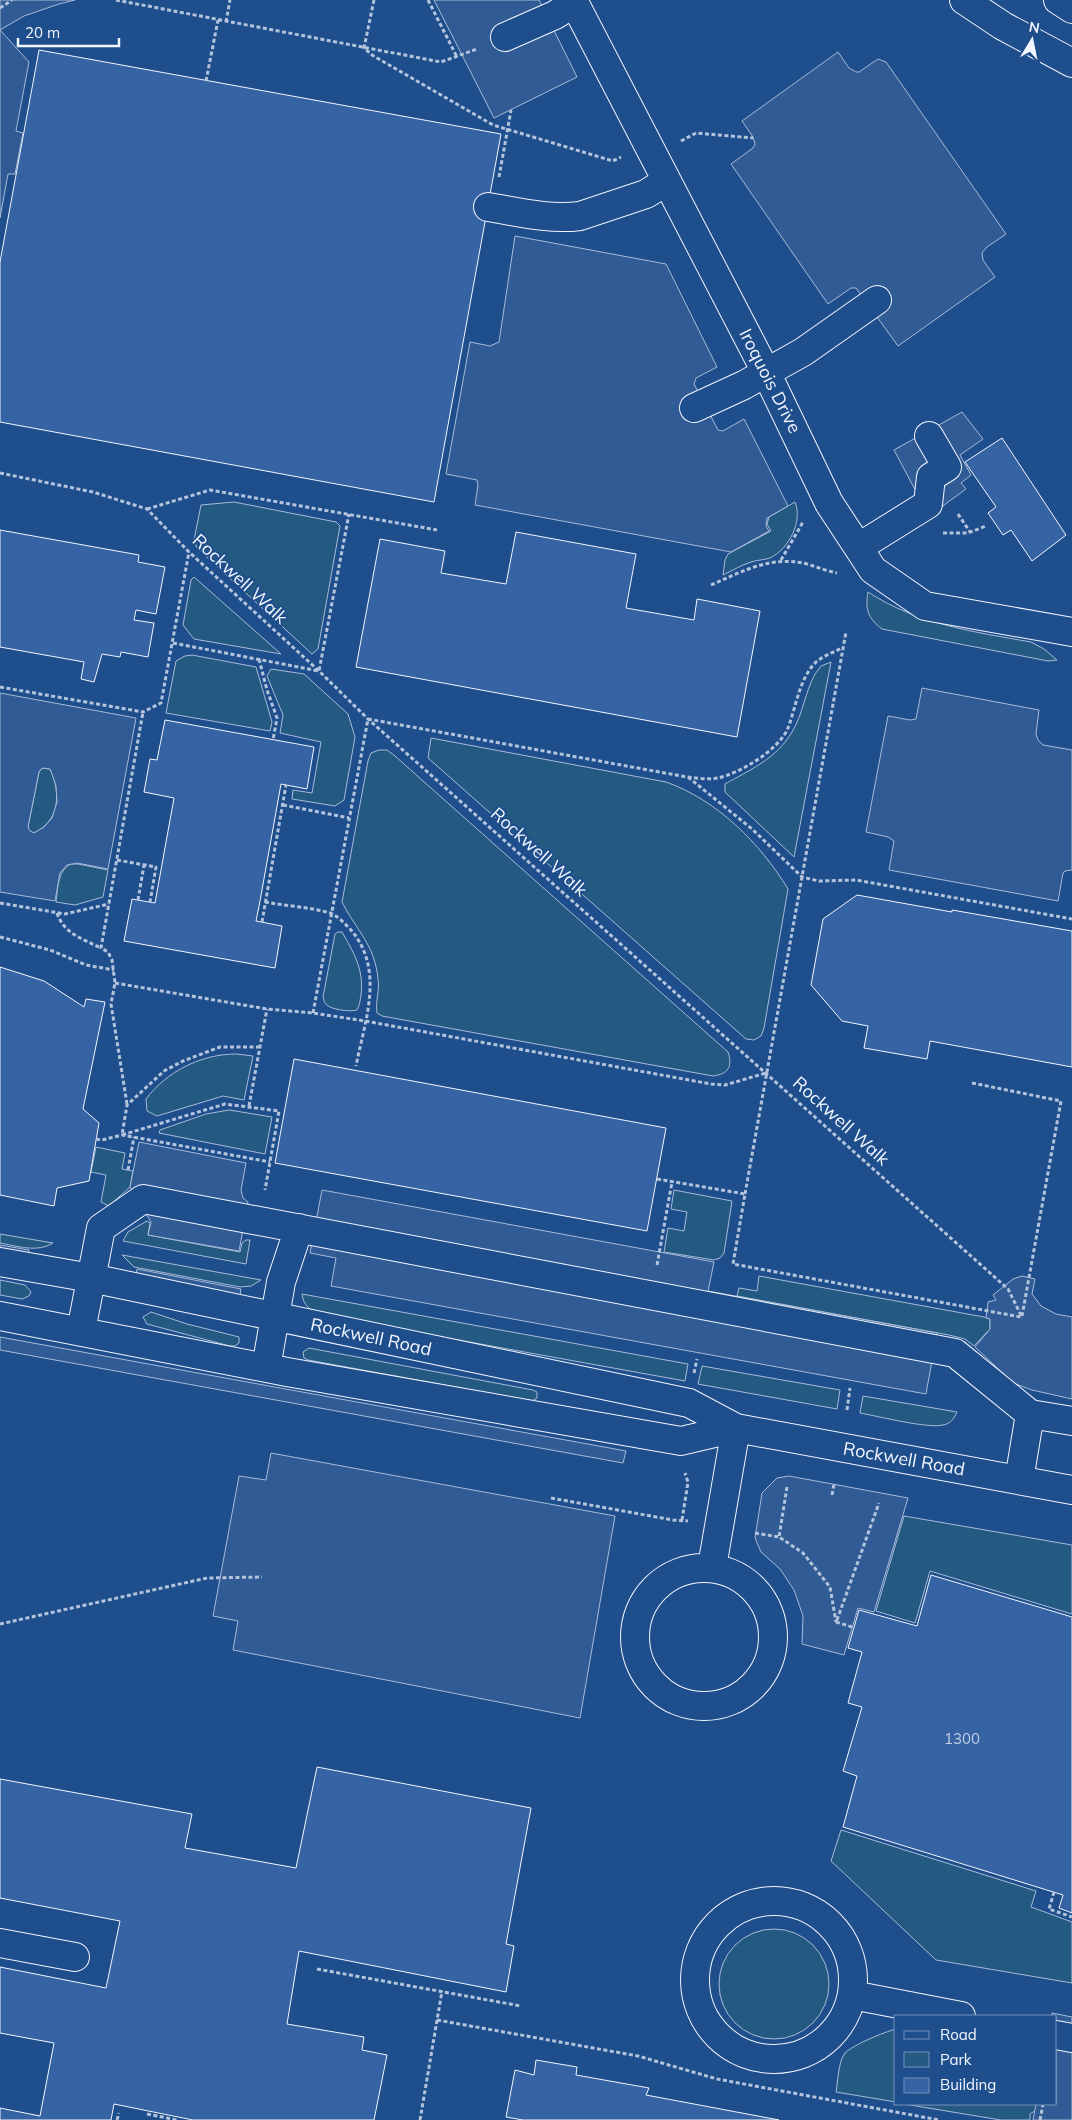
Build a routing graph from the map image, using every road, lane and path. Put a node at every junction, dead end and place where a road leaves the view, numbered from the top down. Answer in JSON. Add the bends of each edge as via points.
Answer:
{"nodes":[{"id":1,"x":12,"y":0,"type":"edge"},
{"id":2,"x":116,"y":0,"type":"edge"},
{"id":3,"x":230,"y":0,"type":"edge"},
{"id":4,"x":374,"y":0,"type":"edge"},
{"id":5,"x":428,"y":0,"type":"edge"},
{"id":6,"x":964,"y":0,"type":"edge"},
{"id":7,"x":1058,"y":0,"type":"edge"},
{"id":8,"x":574,"y":2,"type":"edge"},
{"id":9,"x":0,"y":8,"type":"edge"},
{"id":10,"x":1072,"y":9,"type":"edge"},
{"id":11,"x":218,"y":20,"type":"junction"},
{"id":12,"x":226,"y":22,"type":"junction"},
{"id":13,"x":505,"y":37,"type":"dead end"},
{"id":14,"x":364,"y":48,"type":"junction"},
{"id":15,"x":462,"y":56,"type":"dead end"},
{"id":16,"x":457,"y":57,"type":"junction"},
{"id":17,"x":1072,"y":63,"type":"edge"},
{"id":18,"x":206,"y":80,"type":"dead end"},
{"id":19,"x":512,"y":110,"type":"dead end"},
{"id":20,"x":508,"y":130,"type":"junction"},
{"id":21,"x":754,"y":138,"type":"dead end"},
{"id":22,"x":679,"y":141,"type":"dead end"},
{"id":23,"x":626,"y":154,"type":"dead end"},
{"id":24,"x":667,"y":181,"type":"junction"},
{"id":25,"x":498,"y":182,"type":"dead end"},
{"id":26,"x":488,"y":207,"type":"dead end"},
{"id":27,"x":877,"y":300,"type":"dead end"},
{"id":28,"x":766,"y":372,"type":"junction"},
{"id":29,"x":694,"y":408,"type":"dead end"},
{"id":30,"x":930,"y":436,"type":"dead end"},
{"id":31,"x":0,"y":474,"type":"edge"},
{"id":32,"x":147,"y":509,"type":"junction"},
{"id":33,"x":955,"y":511,"type":"dead end"},
{"id":34,"x":349,"y":514,"type":"junction"},
{"id":35,"x":804,"y":521,"type":"dead end"},
{"id":36,"x":437,"y":530,"type":"dead end"},
{"id":37,"x":970,"y":532,"type":"dead end"},
{"id":38,"x":859,"y":547,"type":"junction"},
{"id":39,"x":189,"y":552,"type":"junction"},
{"id":40,"x":781,"y":560,"type":"junction"},
{"id":41,"x":841,"y":574,"type":"dead end"},
{"id":42,"x":711,"y":585,"type":"dead end"},
{"id":43,"x":846,"y":632,"type":"dead end"},
{"id":44,"x":1072,"y":632,"type":"edge"},
{"id":45,"x":173,"y":643,"type":"junction"},
{"id":46,"x":844,"y":647,"type":"junction"},
{"id":47,"x":259,"y":659,"type":"junction"},
{"id":48,"x":319,"y":671,"type":"junction"},
{"id":49,"x":0,"y":687,"type":"edge"},
{"id":50,"x":144,"y":712,"type":"junction"},
{"id":51,"x":368,"y":719,"type":"junction"},
{"id":52,"x":273,"y":740,"type":"dead end"},
{"id":53,"x":687,"y":777,"type":"junction"},
{"id":54,"x":286,"y":785,"type":"dead end"},
{"id":55,"x":283,"y":805,"type":"junction"},
{"id":56,"x":349,"y":818,"type":"junction"},
{"id":57,"x":116,"y":860,"type":"junction"},
{"id":58,"x":144,"y":865,"type":"junction"},
{"id":59,"x":802,"y":877,"type":"junction"},
{"id":60,"x":138,"y":900,"type":"dead end"},
{"id":61,"x":150,"y":902,"type":"dead end"},
{"id":62,"x":265,"y":902,"type":"junction"},
{"id":63,"x":0,"y":903,"type":"edge"},
{"id":64,"x":109,"y":904,"type":"junction"},
{"id":65,"x":58,"y":913,"type":"junction"},
{"id":66,"x":331,"y":914,"type":"junction"},
{"id":67,"x":1072,"y":919,"type":"edge"},
{"id":68,"x":262,"y":922,"type":"dead end"},
{"id":69,"x":0,"y":937,"type":"edge"},
{"id":70,"x":101,"y":948,"type":"junction"},
{"id":71,"x":114,"y":970,"type":"junction"},
{"id":72,"x":115,"y":982,"type":"junction"},
{"id":73,"x":267,"y":1009,"type":"junction"},
{"id":74,"x":314,"y":1013,"type":"junction"},
{"id":75,"x":365,"y":1021,"type":"junction"},
{"id":76,"x":260,"y":1047,"type":"junction"},
{"id":77,"x":356,"y":1066,"type":"dead end"},
{"id":78,"x":766,"y":1073,"type":"junction"},
{"id":79,"x":972,"y":1083,"type":"dead end"},
{"id":80,"x":127,"y":1105,"type":"junction"},
{"id":81,"x":249,"y":1106,"type":"junction"},
{"id":82,"x":122,"y":1135,"type":"junction"},
{"id":83,"x":134,"y":1137,"type":"junction"},
{"id":84,"x":96,"y":1139,"type":"dead end"},
{"id":85,"x":270,"y":1162,"type":"junction"},
{"id":86,"x":128,"y":1170,"type":"dead end"},
{"id":87,"x":657,"y":1179,"type":"dead end"},
{"id":88,"x":672,"y":1182,"type":"junction"},
{"id":89,"x":745,"y":1194,"type":"junction"},
{"id":90,"x":264,"y":1198,"type":"dead end"},
{"id":91,"x":299,"y":1228,"type":"junction"},
{"id":92,"x":660,"y":1250,"type":"dead end"},
{"id":93,"x":0,"y":1262,"type":"edge"},
{"id":94,"x":91,"y":1278,"type":"junction"},
{"id":95,"x":0,"y":1316,"type":"edge"},
{"id":96,"x":275,"y":1317,"type":"junction"},
{"id":97,"x":1022,"y":1317,"type":"junction"},
{"id":98,"x":82,"y":1331,"type":"junction"},
{"id":99,"x":266,"y":1368,"type":"junction"},
{"id":100,"x":850,"y":1388,"type":"dead end"},
{"id":101,"x":846,"y":1410,"type":"dead end"},
{"id":102,"x":1030,"y":1414,"type":"junction"},
{"id":103,"x":1072,"y":1422,"type":"edge"},
{"id":104,"x":736,"y":1428,"type":"junction"},
{"id":105,"x":685,"y":1472,"type":"dead end"},
{"id":106,"x":1019,"y":1480,"type":"junction"},
{"id":107,"x":834,"y":1484,"type":"dead end"},
{"id":108,"x":788,"y":1487,"type":"dead end"},
{"id":109,"x":1072,"y":1490,"type":"edge"},
{"id":110,"x":832,"y":1495,"type":"dead end"},
{"id":111,"x":551,"y":1498,"type":"dead end"},
{"id":112,"x":879,"y":1503,"type":"dead end"},
{"id":113,"x":755,"y":1533,"type":"dead end"},
{"id":114,"x":779,"y":1537,"type":"junction"},
{"id":115,"x":712,"y":1567,"type":"junction"},
{"id":116,"x":262,"y":1577,"type":"dead end"},
{"id":117,"x":836,"y":1622,"type":"junction"},
{"id":118,"x":0,"y":1624,"type":"edge"},
{"id":119,"x":852,"y":1627,"type":"dead end"},
{"id":120,"x":1054,"y":1892,"type":"dead end"},
{"id":121,"x":1072,"y":1917,"type":"edge"},
{"id":122,"x":0,"y":1944,"type":"edge"},
{"id":123,"x":75,"y":1957,"type":"dead end"},
{"id":124,"x":317,"y":1969,"type":"dead end"},
{"id":125,"x":442,"y":1992,"type":"junction"},
{"id":126,"x":852,"y":1995,"type":"junction"},
{"id":127,"x":521,"y":2006,"type":"dead end"},
{"id":128,"x":956,"y":2015,"type":"edge"},
{"id":129,"x":437,"y":2020,"type":"junction"},
{"id":130,"x":1057,"y":2035,"type":"edge"},
{"id":131,"x":1072,"y":2038,"type":"edge"},
{"id":132,"x":1044,"y":2105,"type":"edge"},
{"id":133,"x":119,"y":2113,"type":"dead end"},
{"id":134,"x":147,"y":2114,"type":"dead end"},
{"id":135,"x":117,"y":2120,"type":"edge"},
{"id":136,"x":177,"y":2120,"type":"edge"},
{"id":137,"x":420,"y":2120,"type":"edge"},
{"id":138,"x":939,"y":2120,"type":"edge"},
{"id":139,"x":1040,"y":2120,"type":"edge"}],
"edges":[{"from":1,"to":9,"type":"path"},
{"from":2,"to":11,"type":"path"},
{"from":3,"to":12,"type":"path"},
{"from":4,"to":14,"type":"path"},
{"from":5,"to":16,"type":"path"},
{"from":6,"to":17,"type":"main road","via":[[1003,26]]},
{"from":7,"to":10,"type":"main road"},
{"from":8,"to":13,"type":"main road","via":[[555,15]]},
{"from":8,"to":24,"type":"main road","name":"Iroquois Drive"},
{"from":11,"to":12,"type":"path"},
{"from":11,"to":18,"type":"path"},
{"from":12,"to":14,"type":"path"},
{"from":14,"to":16,"type":"path","via":[[441,62]]},
{"from":14,"to":20,"type":"path","via":[[427,88]]},
{"from":15,"to":16,"type":"path"},
{"from":19,"to":20,"type":"path"},
{"from":20,"to":23,"type":"path","via":[[613,161]]},
{"from":20,"to":25,"type":"path"},
{"from":21,"to":22,"type":"path","via":[[696,133]]},
{"from":24,"to":26,"type":"main road","via":[[646,194],[575,216],[547,217]]},
{"from":24,"to":28,"type":"main road","name":"Iroquois Drive"},
{"from":27,"to":28,"type":"main road","via":[[803,352]]},
{"from":28,"to":29,"type":"main road"},
{"from":28,"to":38,"type":"main road","name":"Iroquois Drive","via":[[829,502]]},
{"from":30,"to":38,"type":"main road","via":[[947,467],[931,477],[928,504]]},
{"from":31,"to":32,"type":"path","name":"Rockwell Walk","via":[[93,492]]},
{"from":32,"to":34,"type":"path","via":[[210,490]]},
{"from":32,"to":39,"type":"path","name":"Rockwell Walk"},
{"from":33,"to":37,"type":"path"},
{"from":34,"to":36,"type":"path"},
{"from":34,"to":48,"type":"path"},
{"from":35,"to":40,"type":"path"},
{"from":38,"to":44,"type":"main road","name":"Iroquois Drive","via":[[874,570],[925,606]]},
{"from":39,"to":45,"type":"path"},
{"from":39,"to":48,"type":"path","name":"Rockwell Walk"},
{"from":40,"to":41,"type":"path"},
{"from":40,"to":42,"type":"path","via":[[748,568]]},
{"from":43,"to":46,"type":"path"},
{"from":45,"to":47,"type":"path"},
{"from":45,"to":50,"type":"path","via":[[162,703]]},
{"from":46,"to":53,"type":"path","via":[[812,666],[787,730],[766,752],[741,770],[716,779]]},
{"from":46,"to":59,"type":"path"},
{"from":47,"to":48,"type":"path"},
{"from":47,"to":52,"type":"path","via":[[277,718]]},
{"from":48,"to":51,"type":"path","name":"Rockwell Walk"},
{"from":49,"to":50,"type":"path"},
{"from":50,"to":57,"type":"path"},
{"from":51,"to":53,"type":"path"},
{"from":51,"to":56,"type":"path"},
{"from":51,"to":78,"type":"path","name":"Rockwell Walk"},
{"from":53,"to":59,"type":"path","via":[[752,829]]},
{"from":54,"to":55,"type":"path"},
{"from":55,"to":56,"type":"path"},
{"from":55,"to":62,"type":"path"},
{"from":56,"to":66,"type":"path"},
{"from":57,"to":58,"type":"path"},
{"from":57,"to":64,"type":"path"},
{"from":58,"to":60,"type":"path"},
{"from":58,"to":61,"type":"path","via":[[156,867]]},
{"from":59,"to":67,"type":"path","via":[[819,881],[856,880]]},
{"from":59,"to":78,"type":"path"},
{"from":62,"to":66,"type":"path"},
{"from":62,"to":68,"type":"path"},
{"from":63,"to":65,"type":"path"},
{"from":64,"to":65,"type":"path","via":[[73,913]]},
{"from":64,"to":70,"type":"path"},
{"from":65,"to":70,"type":"path","via":[[69,932]]},
{"from":66,"to":74,"type":"path"},
{"from":66,"to":75,"type":"path","via":[[355,935],[370,969],[372,987]]},
{"from":69,"to":71,"type":"path","via":[[50,950],[86,965]]},
{"from":70,"to":71,"type":"path","via":[[111,955]]},
{"from":71,"to":72,"type":"path"},
{"from":72,"to":73,"type":"path"},
{"from":72,"to":80,"type":"path","via":[[111,1004]]},
{"from":73,"to":74,"type":"path"},
{"from":73,"to":76,"type":"path"},
{"from":74,"to":75,"type":"path"},
{"from":75,"to":77,"type":"path"},
{"from":75,"to":78,"type":"path","via":[[711,1084],[725,1085]]},
{"from":76,"to":80,"type":"path","via":[[220,1047],[183,1061],[164,1071]]},
{"from":76,"to":81,"type":"path"},
{"from":78,"to":89,"type":"path"},
{"from":78,"to":97,"type":"path","name":"Rockwell Walk","via":[[1008,1289]]},
{"from":79,"to":97,"type":"path","via":[[1061,1101]]},
{"from":80,"to":82,"type":"path"},
{"from":81,"to":82,"type":"path","via":[[225,1104],[211,1107]]},
{"from":81,"to":85,"type":"path","via":[[279,1111]]},
{"from":82,"to":83,"type":"path"},
{"from":82,"to":84,"type":"path"},
{"from":83,"to":85,"type":"path"},
{"from":83,"to":86,"type":"path"},
{"from":85,"to":90,"type":"path"},
{"from":87,"to":88,"type":"path"},
{"from":88,"to":89,"type":"path"},
{"from":88,"to":92,"type":"path"},
{"from":89,"to":97,"type":"path","via":[[733,1264]]},
{"from":91,"to":94,"type":"main road","via":[[143,1199],[101,1228]]},
{"from":91,"to":96,"type":"main road","via":[[281,1282]]},
{"from":91,"to":102,"type":"main road","via":[[955,1353]]},
{"from":93,"to":94,"type":"main road","name":"Rockwell Road"},
{"from":94,"to":96,"type":"main road","name":"Rockwell Road"},
{"from":94,"to":98,"type":"main road"},
{"from":95,"to":98,"type":"main road","name":"Rockwell Road"},
{"from":96,"to":99,"type":"main road"},
{"from":96,"to":104,"type":"main road","name":"Rockwell Road","via":[[689,1403]]},
{"from":98,"to":99,"type":"main road","name":"Rockwell Road"},
{"from":99,"to":104,"type":"main road","name":"Rockwell Road","via":[[682,1442]]},
{"from":100,"to":101,"type":"path"},
{"from":102,"to":103,"type":"main road"},
{"from":102,"to":106,"type":"main road"},
{"from":104,"to":106,"type":"main road","name":"Rockwell Road"},
{"from":104,"to":115,"type":"main road"},
{"from":105,"to":111,"type":"path","via":[[688,1482],[682,1520]]},
{"from":106,"to":109,"type":"main road","name":"Rockwell Road"},
{"from":107,"to":110,"type":"path"},
{"from":108,"to":114,"type":"path"},
{"from":112,"to":117,"type":"path"},
{"from":113,"to":114,"type":"path"},
{"from":114,"to":117,"type":"path","via":[[803,1553],[830,1587]]},
{"from":115,"to":115,"type":"main road","via":[[673,1574],[660,1583],[635,1622],[635,1645],[649,1679],[680,1702],[704,1707],[743,1695],[754,1687],[768,1667],[774,1628],[768,1607],[746,1580]]},
{"from":116,"to":118,"type":"path","via":[[207,1578]]},
{"from":117,"to":119,"type":"path"},
{"from":120,"to":121,"type":"path","via":[[1049,1909]]},
{"from":122,"to":123,"type":"main road"},
{"from":124,"to":125,"type":"path"},
{"from":125,"to":127,"type":"path"},
{"from":125,"to":129,"type":"path"},
{"from":126,"to":126,"type":"main road","via":[[853,1969],[845,1945],[830,1924],[810,1909],[786,1901],[760,1902],[736,1910],[716,1926],[701,1947],[695,1973],[697,2000],[708,2024],[726,2043],[750,2056],[776,2060],[802,2054],[826,2040],[843,2020]]},
{"from":126,"to":128,"type":"main road"},
{"from":129,"to":137,"type":"path"},
{"from":129,"to":138,"type":"path","via":[[638,2056],[717,2079]]},
{"from":130,"to":131,"type":"main road"},
{"from":132,"to":139,"type":"path"},
{"from":133,"to":135,"type":"path"},
{"from":134,"to":136,"type":"path"}]}
